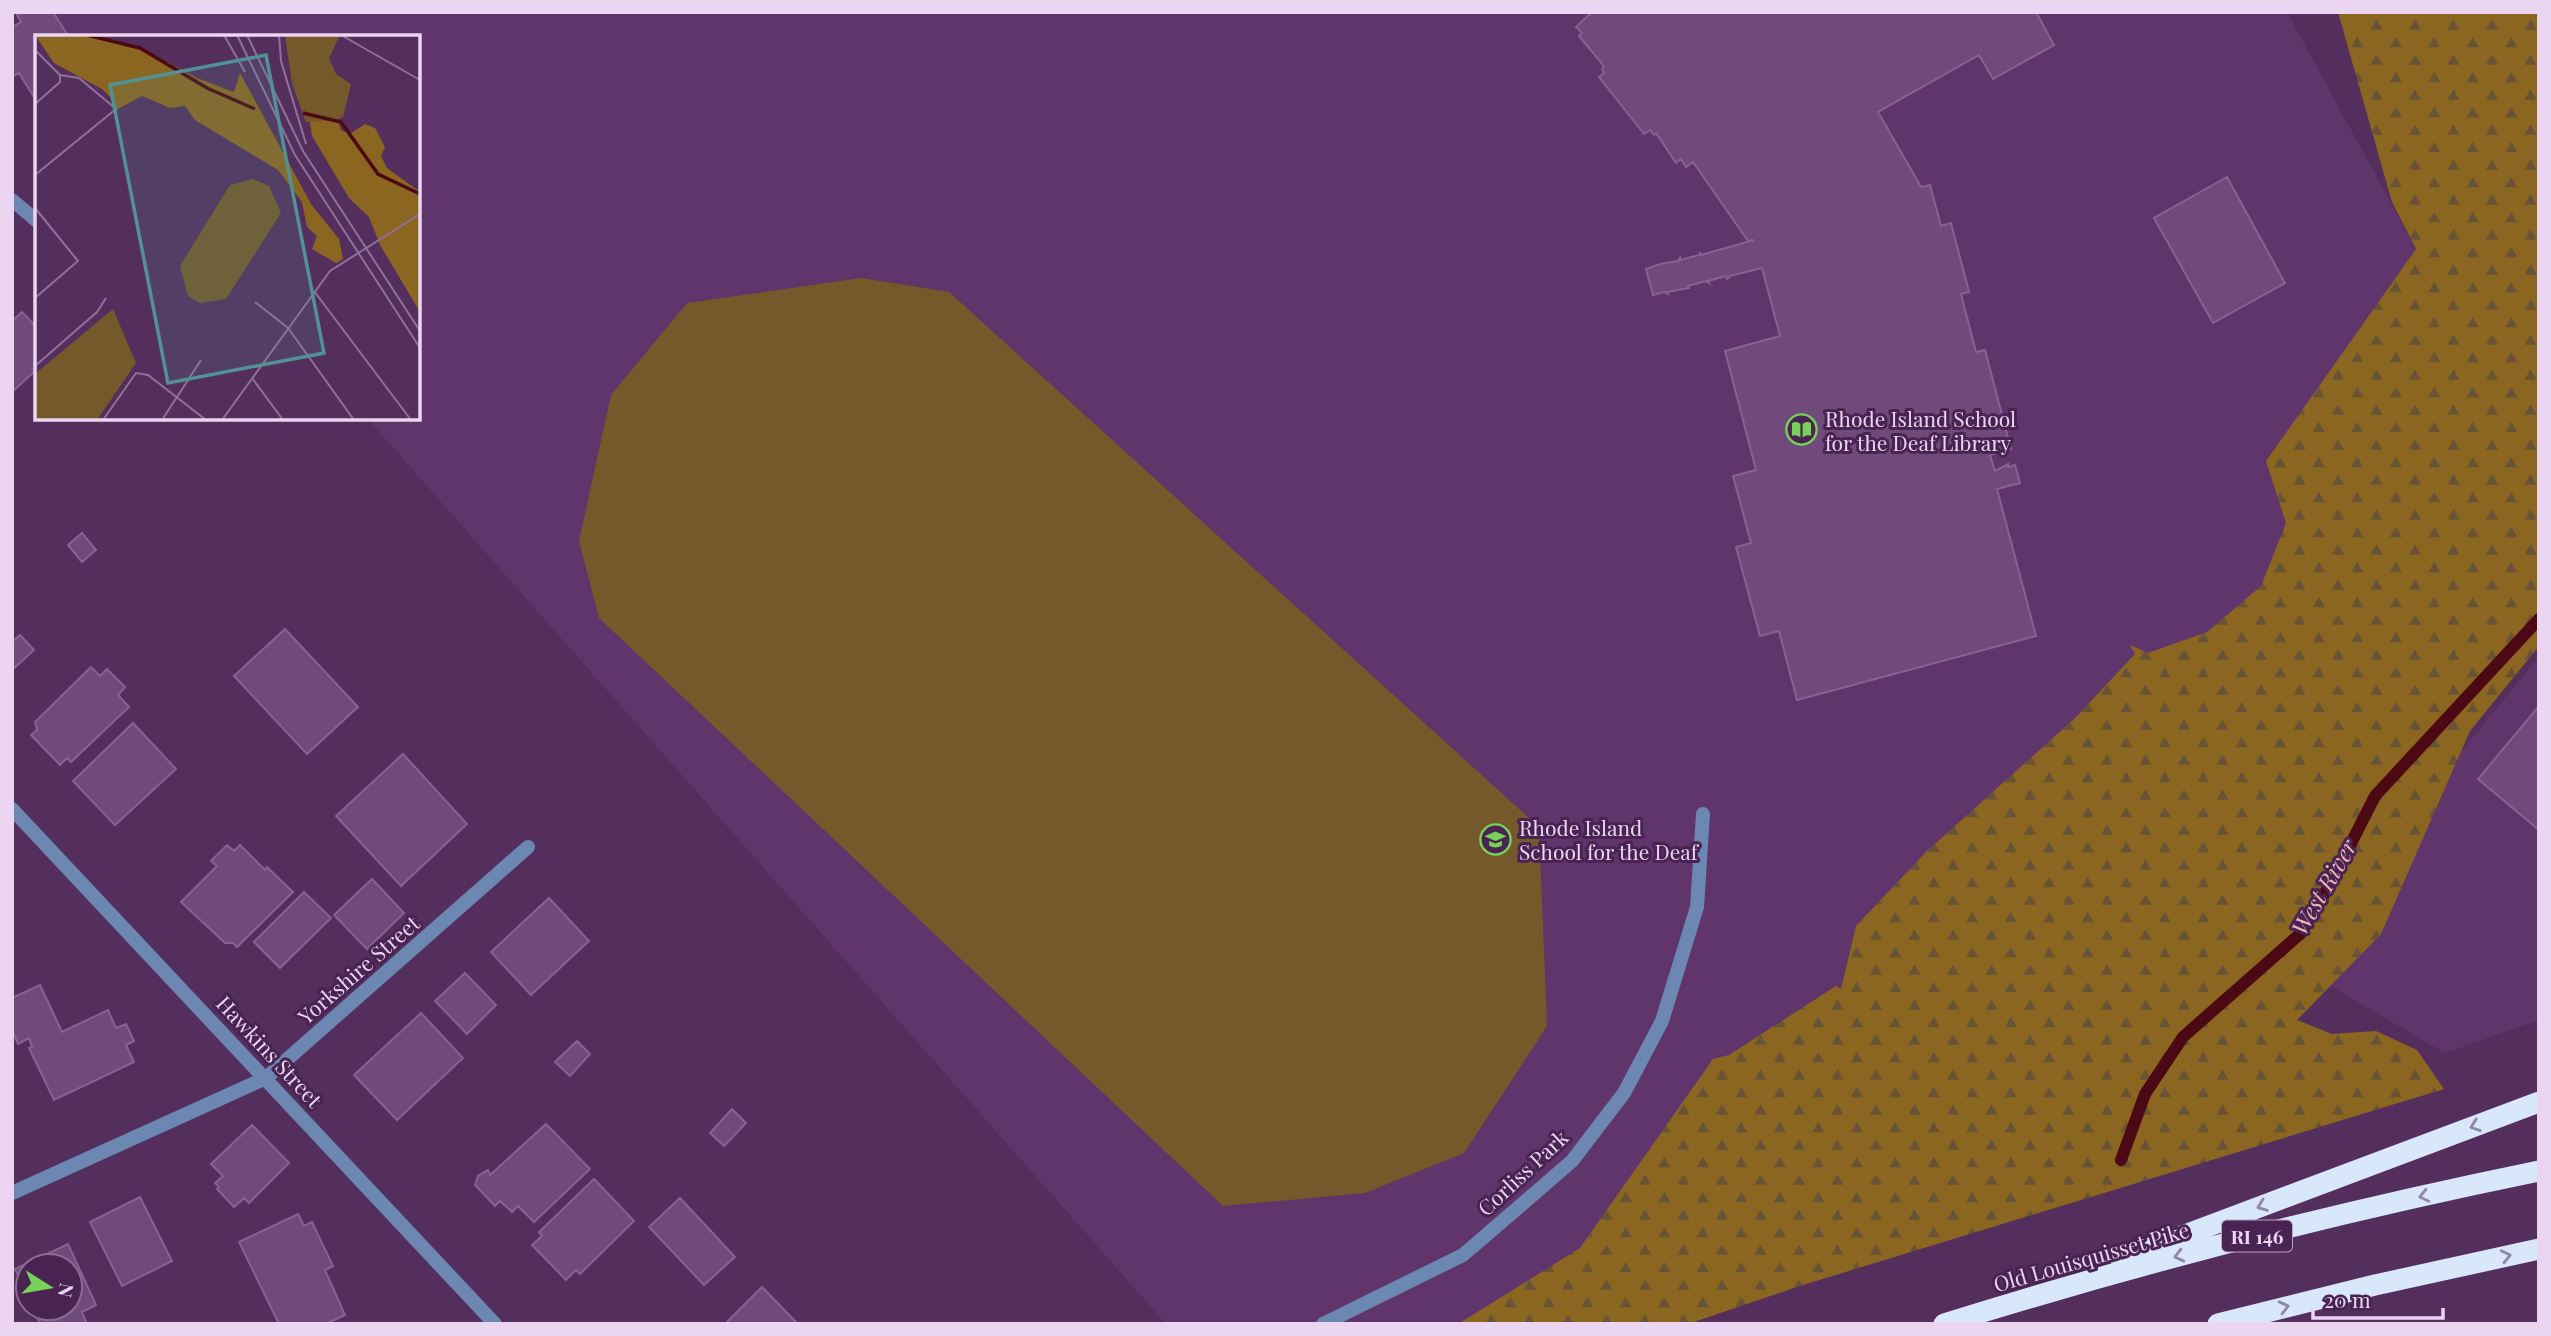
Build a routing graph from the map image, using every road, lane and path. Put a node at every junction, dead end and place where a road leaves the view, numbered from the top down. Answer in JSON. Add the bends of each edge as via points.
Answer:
{"nodes":[{"id":1,"x":12,"y":200,"type":"edge"},
{"id":2,"x":35,"y":218,"type":"edge"},
{"id":3,"x":12,"y":808,"type":"edge"},
{"id":4,"x":1703,"y":814,"type":"dead end"},
{"id":5,"x":528,"y":847,"type":"dead end"},
{"id":6,"x":266,"y":1078,"type":"junction"},
{"id":7,"x":2539,"y":1102,"type":"edge"},
{"id":8,"x":2539,"y":1171,"type":"edge"},
{"id":9,"x":12,"y":1193,"type":"edge"},
{"id":10,"x":2539,"y":1249,"type":"edge"},
{"id":11,"x":1978,"y":1313,"type":"junction"},
{"id":12,"x":495,"y":1324,"type":"edge"},
{"id":13,"x":1323,"y":1324,"type":"edge"},
{"id":14,"x":1944,"y":1324,"type":"edge"},
{"id":15,"x":2218,"y":1324,"type":"edge"}],
"edges":[{"from":1,"to":2,"type":"street"},
{"from":3,"to":6,"type":"street","name":"Hawkins Street"},
{"from":4,"to":13,"type":"street","name":"Corliss Park","via":[[1697,907],[1662,1021],[1625,1093],[1572,1161],[1463,1255]]},
{"from":5,"to":6,"type":"street","name":"Yorkshire Street"},
{"from":6,"to":9,"type":"street","name":"Yorkshire Street"},
{"from":6,"to":12,"type":"street","name":"Hawkins Street"},
{"from":7,"to":11,"type":"highway","one_way":true},
{"from":8,"to":11,"type":"highway","name":"Old Louisquisset Pike","number":"RI 146","one_way":true,"via":[[2131,1268]]},
{"from":15,"to":10,"type":"highway","one_way":true},
{"from":11,"to":14,"type":"highway","name":"Old Louisquisset Pike","number":"RI 146"}]}
